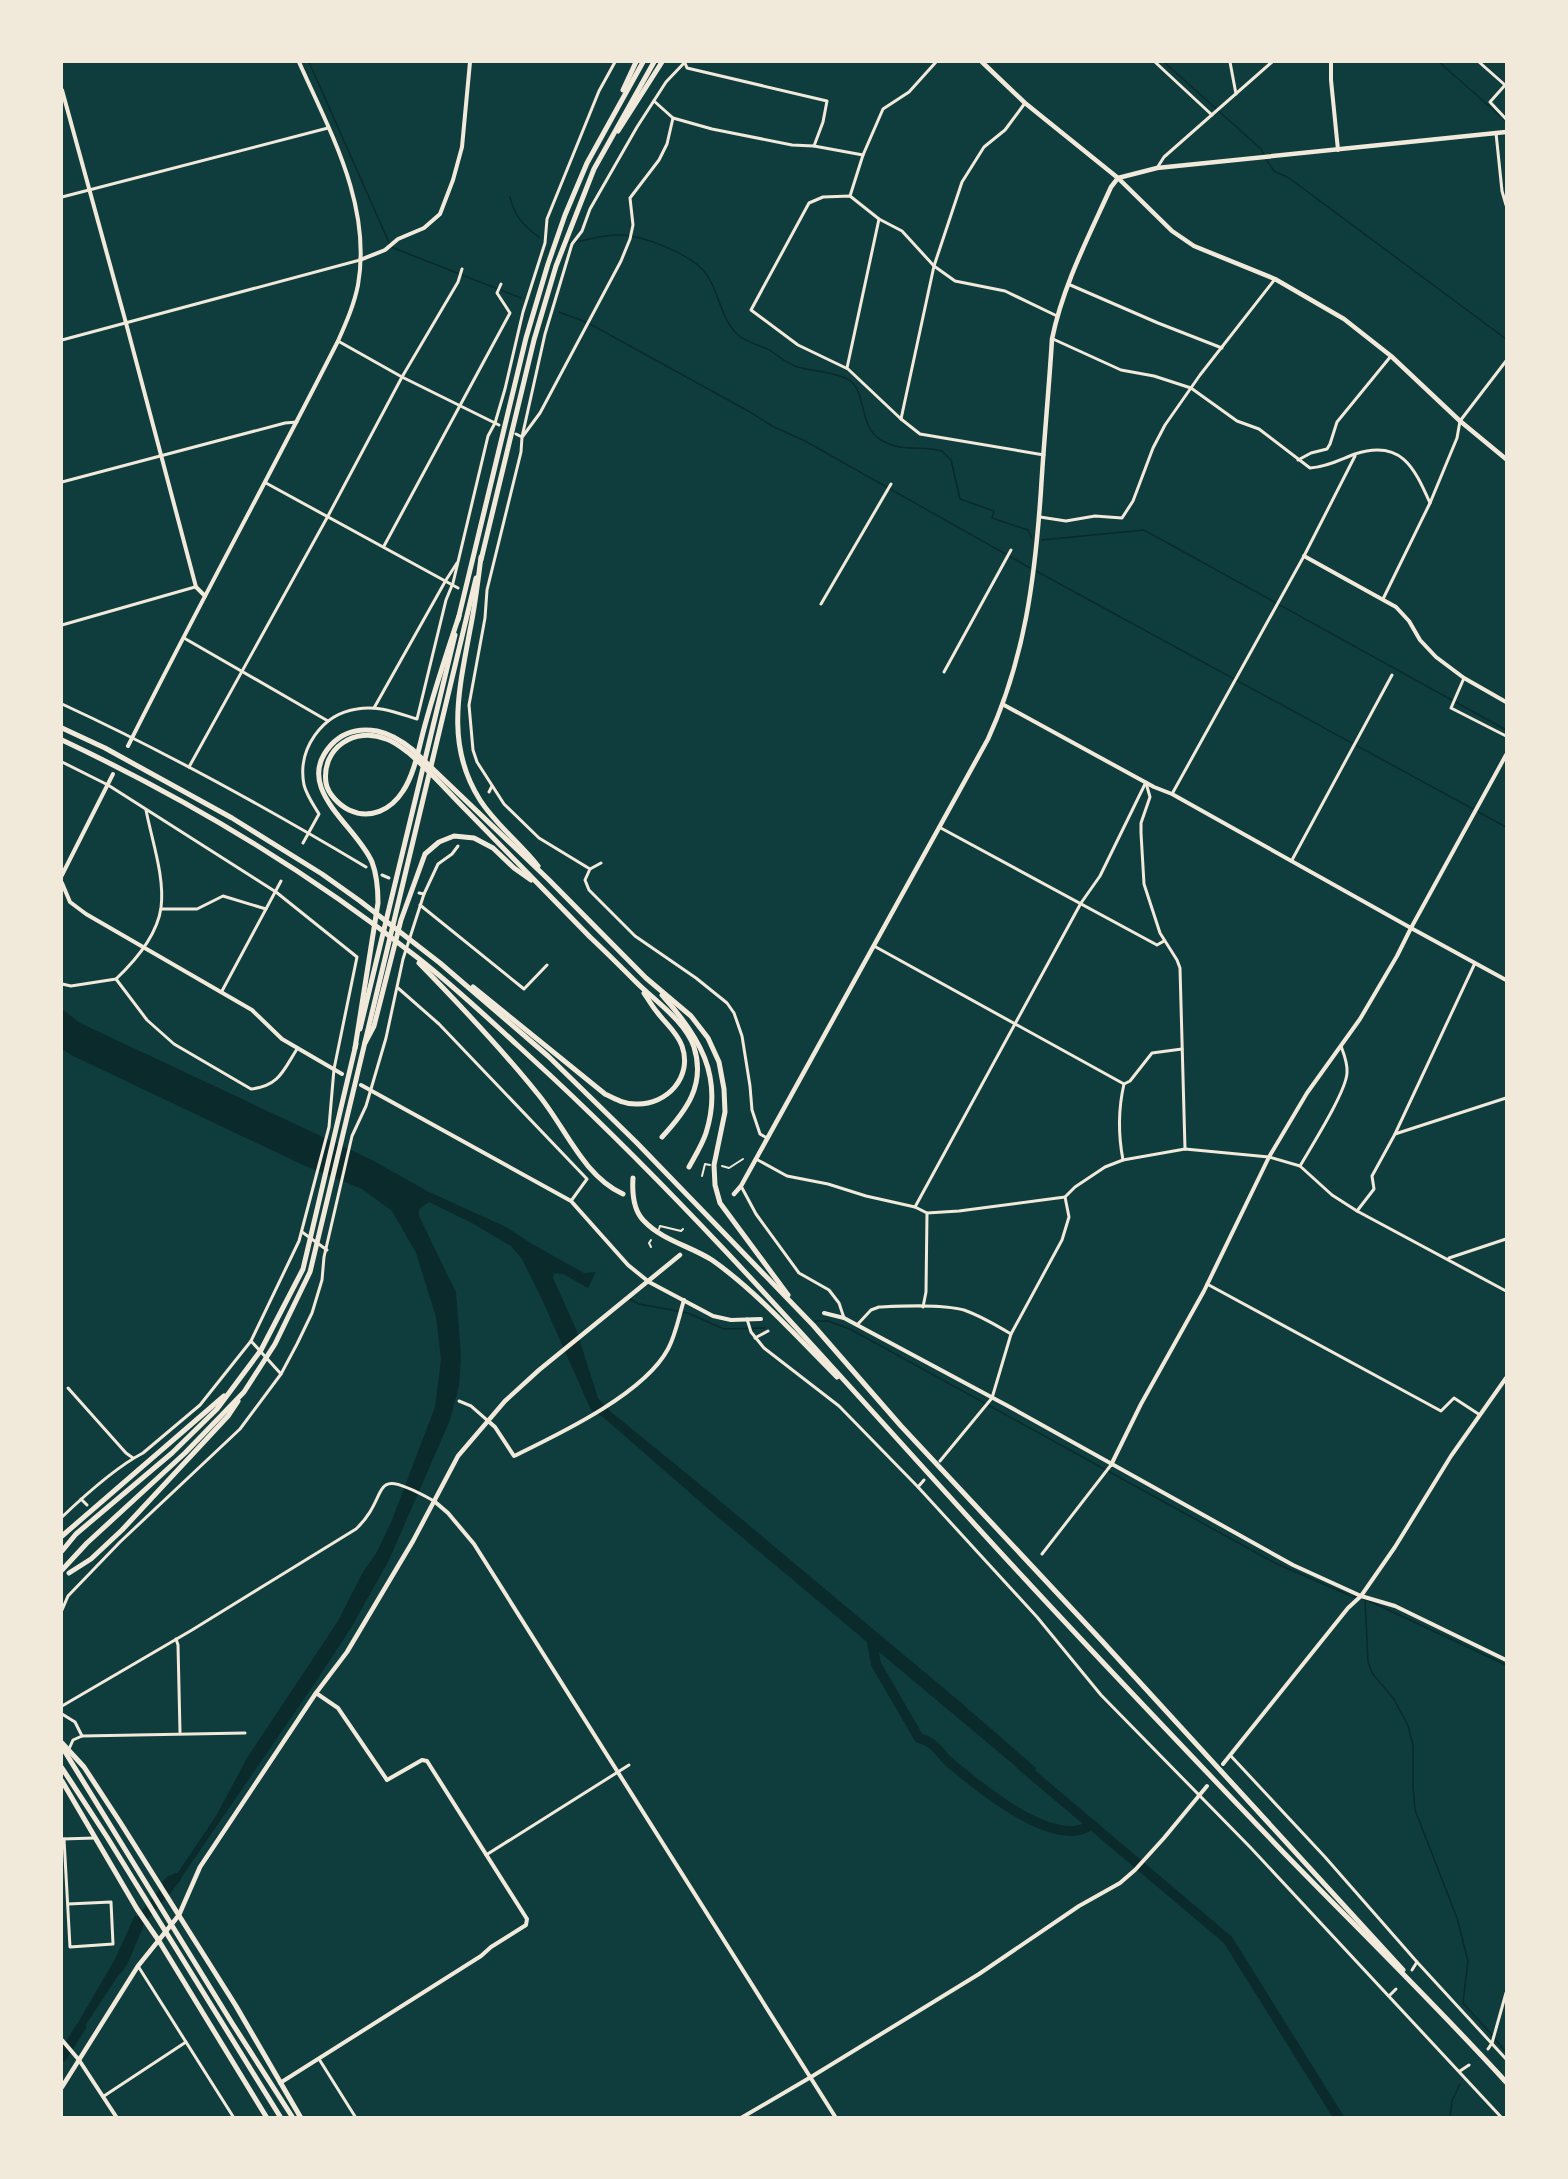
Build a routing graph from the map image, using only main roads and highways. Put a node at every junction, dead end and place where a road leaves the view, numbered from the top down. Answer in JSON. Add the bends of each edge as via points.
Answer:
{"nodes":[{"id":1,"x":636,"y":62,"type":"edge"},
{"id":2,"x":644,"y":62,"type":"edge"},
{"id":3,"x":654,"y":62,"type":"edge"},
{"id":4,"x":662,"y":62,"type":"edge"},
{"id":5,"x":982,"y":62,"type":"edge"},
{"id":6,"x":610,"y":119,"type":"junction"},
{"id":7,"x":1506,"y":132,"type":"edge"},
{"id":8,"x":594,"y":169,"type":"junction"},
{"id":9,"x":1118,"y":178,"type":"junction"},
{"id":10,"x":1506,"y":459,"type":"edge"},
{"id":11,"x":482,"y":557,"type":"junction"},
{"id":12,"x":459,"y":616,"type":"junction"},
{"id":13,"x":62,"y":728,"type":"edge"},
{"id":14,"x":62,"y":740,"type":"edge"},
{"id":15,"x":398,"y":742,"type":"junction"},
{"id":16,"x":442,"y":782,"type":"junction"},
{"id":17,"x":548,"y":879,"type":"junction"},
{"id":18,"x":542,"y":888,"type":"junction"},
{"id":19,"x":416,"y":959,"type":"junction"},
{"id":20,"x":440,"y":963,"type":"junction"},
{"id":21,"x":646,"y":978,"type":"junction"},
{"id":22,"x":638,"y":984,"type":"junction"},
{"id":23,"x":365,"y":1043,"type":"junction"},
{"id":24,"x":355,"y":1048,"type":"junction"},
{"id":25,"x":662,"y":1137,"type":"dead end"},
{"id":26,"x":689,"y":1167,"type":"dead end"},
{"id":27,"x":633,"y":1178,"type":"dead end"},
{"id":28,"x":623,"y":1194,"type":"dead end"},
{"id":29,"x":734,"y":1194,"type":"dead end"},
{"id":30,"x":680,"y":1255,"type":"dead end"},
{"id":31,"x":813,"y":1325,"type":"junction"},
{"id":32,"x":235,"y":1388,"type":"junction"},
{"id":33,"x":244,"y":1392,"type":"junction"},
{"id":34,"x":876,"y":1417,"type":"junction"},
{"id":35,"x":62,"y":1536,"type":"edge"},
{"id":36,"x":62,"y":1551,"type":"edge"},
{"id":37,"x":62,"y":1570,"type":"edge"},
{"id":38,"x":69,"y":1573,"type":"dead end"},
{"id":39,"x":62,"y":1744,"type":"edge"},
{"id":40,"x":62,"y":1768,"type":"edge"},
{"id":41,"x":62,"y":1781,"type":"edge"},
{"id":42,"x":179,"y":1915,"type":"junction"},
{"id":43,"x":159,"y":1941,"type":"junction"},
{"id":44,"x":1452,"y":2025,"type":"junction"},
{"id":45,"x":1506,"y":2082,"type":"edge"},
{"id":46,"x":62,"y":2087,"type":"edge"},
{"id":47,"x":267,"y":2118,"type":"edge"},
{"id":48,"x":281,"y":2118,"type":"edge"},
{"id":49,"x":293,"y":2118,"type":"edge"},
{"id":50,"x":301,"y":2118,"type":"edge"}],
"edges":[{"from":1,"to":6,"type":"highway"},
{"from":2,"to":6,"type":"highway"},
{"from":3,"to":8,"type":"highway"},
{"from":4,"to":8,"type":"highway"},
{"from":5,"to":9,"type":"main road","via":[[1025,103]]},
{"from":6,"to":12,"type":"highway","via":[[565,214],[548,264],[526,338]]},
{"from":7,"to":9,"type":"main road","via":[[1157,168]]},
{"from":8,"to":11,"type":"highway","via":[[549,287]]},
{"from":9,"to":10,"type":"main road","via":[[1172,231],[1194,246],[1275,279],[1344,318]]},
{"from":9,"to":29,"type":"main road","via":[[1068,284],[1052,339],[1040,517],[1028,610],[1004,705]]},
{"from":11,"to":17,"type":"highway","via":[[460,678],[456,718],[459,747],[466,773],[480,800]]},
{"from":11,"to":23,"type":"highway"},
{"from":12,"to":15,"type":"highway","via":[[404,790],[379,813],[362,815],[334,800],[326,785],[326,767],[341,742],[366,735]]},
{"from":12,"to":24,"type":"highway"},
{"from":13,"to":20,"type":"highway","via":[[232,818],[354,896]]},
{"from":14,"to":19,"type":"highway","via":[[223,825],[353,910]]},
{"from":15,"to":16,"type":"highway","via":[[413,750]]},
{"from":15,"to":24,"type":"highway","via":[[385,733],[366,729],[350,732],[338,737],[319,766],[320,786],[329,804],[372,862],[377,880],[378,903]]},
{"from":16,"to":17,"type":"highway"},
{"from":16,"to":18,"type":"highway"},
{"from":17,"to":21,"type":"highway"},
{"from":18,"to":22,"type":"highway"},
{"from":18,"to":23,"type":"highway","via":[[493,848],[474,838],[454,836],[425,854],[401,920],[374,1026]]},
{"from":19,"to":28,"type":"highway","via":[[547,1104],[587,1164],[607,1186]]},
{"from":19,"to":34,"type":"highway","via":[[486,1016],[681,1202]]},
{"from":20,"to":22,"type":"highway","via":[[605,1094],[628,1104],[653,1102],[668,1095],[683,1072],[679,1040]]},
{"from":20,"to":31,"type":"highway","via":[[593,1098]]},
{"from":21,"to":26,"type":"highway","via":[[685,1022],[708,1065],[713,1089],[711,1112],[705,1136]]},
{"from":21,"to":31,"type":"highway","via":[[691,1016],[708,1038],[718,1062],[725,1112],[714,1165],[720,1203]]},
{"from":22,"to":25,"type":"highway","via":[[681,1027],[693,1045],[698,1068],[695,1089],[683,1113]]},
{"from":23,"to":33,"type":"highway","via":[[310,1272],[275,1344]]},
{"from":24,"to":32,"type":"highway","via":[[303,1269],[268,1337]]},
{"from":27,"to":34,"type":"highway","via":[[634,1205],[642,1220],[711,1260],[736,1280]]},
{"from":30,"to":42,"type":"main road","via":[[513,1394],[458,1456],[353,1642],[200,1867]]},
{"from":31,"to":44,"type":"highway","via":[[901,1426]]},
{"from":32,"to":35,"type":"highway"},
{"from":32,"to":36,"type":"highway","via":[[172,1453],[76,1534]]},
{"from":33,"to":37,"type":"highway"},
{"from":33,"to":38,"type":"highway","via":[[228,1416],[122,1530]]},
{"from":34,"to":44,"type":"highway","via":[[1138,1702]]},
{"from":39,"to":42,"type":"highway","via":[[84,1767]]},
{"from":39,"to":49,"type":"highway"},
{"from":40,"to":48,"type":"highway"},
{"from":41,"to":43,"type":"highway"},
{"from":42,"to":43,"type":"main road"},
{"from":42,"to":50,"type":"highway"},
{"from":43,"to":46,"type":"main road","via":[[138,1966]]},
{"from":43,"to":47,"type":"highway"},
{"from":44,"to":45,"type":"highway"}]}
